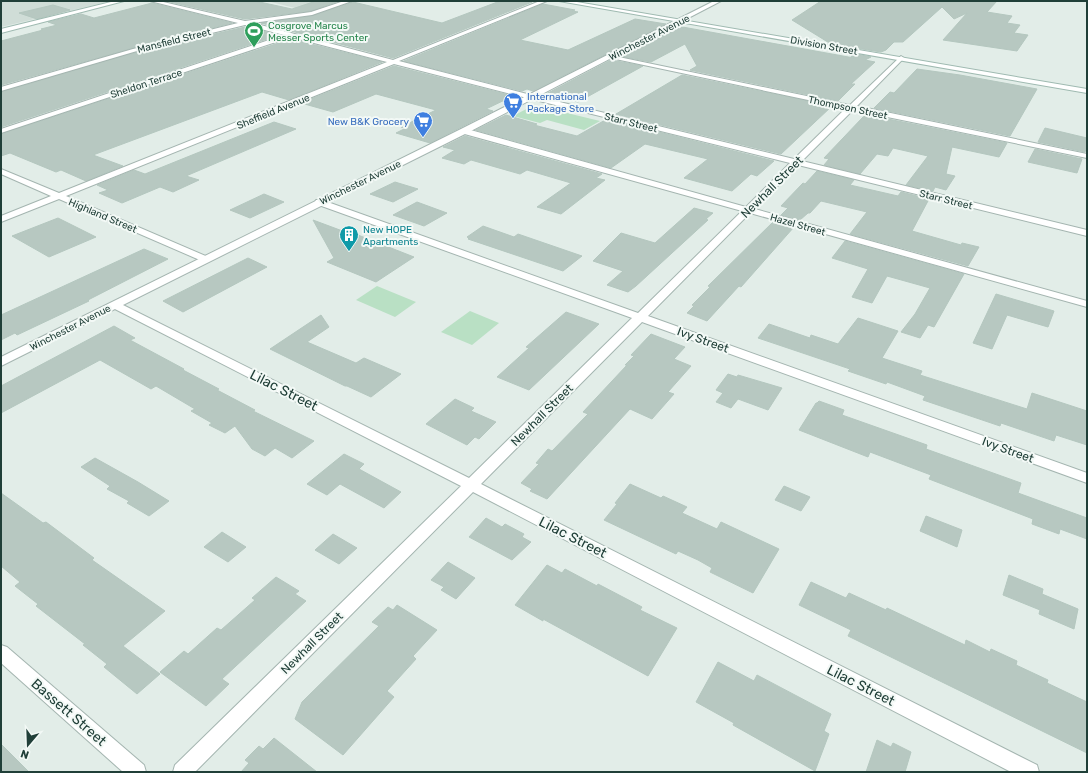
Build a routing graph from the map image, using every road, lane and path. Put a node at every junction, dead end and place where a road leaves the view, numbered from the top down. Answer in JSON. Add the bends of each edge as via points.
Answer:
{"nodes":[{"id":1,"x":122,"y":1,"type":"edge"},
{"id":2,"x":153,"y":1,"type":"edge"},
{"id":3,"x":349,"y":1,"type":"edge"},
{"id":4,"x":544,"y":1,"type":"edge"},
{"id":5,"x":562,"y":1,"type":"edge"},
{"id":6,"x":718,"y":1,"type":"edge"},
{"id":7,"x":680,"y":21,"type":"junction"},
{"id":8,"x":245,"y":23,"type":"junction"},
{"id":9,"x":1,"y":31,"type":"edge"},
{"id":10,"x":290,"y":35,"type":"junction"},
{"id":11,"x":609,"y":57,"type":"junction"},
{"id":12,"x":901,"y":58,"type":"junction"},
{"id":13,"x":393,"y":62,"type":"junction"},
{"id":14,"x":1,"y":89,"type":"edge"},
{"id":15,"x":1087,"y":91,"type":"edge"},
{"id":16,"x":530,"y":97,"type":"junction"},
{"id":17,"x":852,"y":108,"type":"junction"},
{"id":18,"x":1,"y":131,"type":"edge"},
{"id":19,"x":464,"y":131,"type":"junction"},
{"id":20,"x":1087,"y":156,"type":"edge"},
{"id":21,"x":796,"y":162,"type":"junction"},
{"id":22,"x":1,"y":171,"type":"edge"},
{"id":23,"x":60,"y":196,"type":"junction"},
{"id":24,"x":319,"y":202,"type":"junction"},
{"id":25,"x":749,"y":210,"type":"junction"},
{"id":26,"x":1,"y":219,"type":"edge"},
{"id":27,"x":1087,"y":233,"type":"edge"},
{"id":28,"x":205,"y":259,"type":"junction"},
{"id":29,"x":1087,"y":304,"type":"edge"},
{"id":30,"x":115,"y":305,"type":"junction"},
{"id":31,"x":640,"y":317,"type":"junction"},
{"id":32,"x":1,"y":362,"type":"edge"},
{"id":33,"x":1087,"y":478,"type":"edge"},
{"id":34,"x":471,"y":485,"type":"junction"},
{"id":35,"x":1,"y":652,"type":"edge"},
{"id":36,"x":137,"y":772,"type":"edge"},
{"id":37,"x":182,"y":772,"type":"edge"},
{"id":38,"x":1030,"y":772,"type":"edge"}],
"edges":[{"from":1,"to":9,"type":"street"},
{"from":2,"to":8,"type":"street","name":"Starr Street"},
{"from":3,"to":8,"type":"street","name":"Mansfield Street","via":[[312,13]]},
{"from":4,"to":13,"type":"street","name":"Sheffield Avenue"},
{"from":5,"to":7,"type":"street","name":"Division Street"},
{"from":6,"to":7,"type":"street","name":"Winchester Avenue"},
{"from":7,"to":11,"type":"street","name":"Winchester Avenue"},
{"from":7,"to":12,"type":"street","name":"Division Street"},
{"from":8,"to":10,"type":"street","name":"Starr Street"},
{"from":8,"to":14,"type":"street","name":"Mansfield Street","via":[[112,56]]},
{"from":10,"to":13,"type":"street","name":"Starr Street"},
{"from":10,"to":18,"type":"street","name":"Sheldon Terrace"},
{"from":11,"to":16,"type":"street","name":"Winchester Avenue"},
{"from":11,"to":17,"type":"street","name":"Thompson Street"},
{"from":12,"to":15,"type":"street","name":"Division Street"},
{"from":12,"to":17,"type":"street","name":"Newhall Street"},
{"from":13,"to":16,"type":"street","name":"Starr Street"},
{"from":13,"to":23,"type":"street","name":"Sheffield Avenue"},
{"from":16,"to":19,"type":"street","name":"Winchester Avenue"},
{"from":16,"to":21,"type":"street","name":"Starr Street"},
{"from":17,"to":20,"type":"street","name":"Thompson Street"},
{"from":17,"to":21,"type":"street","name":"Newhall Street"},
{"from":19,"to":24,"type":"street","name":"Winchester Avenue"},
{"from":19,"to":25,"type":"street","name":"Hazel Street"},
{"from":21,"to":25,"type":"street","name":"Newhall Street"},
{"from":21,"to":27,"type":"street","name":"Starr Street"},
{"from":22,"to":23,"type":"street","name":"Highland Street"},
{"from":23,"to":26,"type":"street","name":"Sheffield Avenue"},
{"from":23,"to":28,"type":"street","name":"Highland Street"},
{"from":24,"to":28,"type":"street","name":"Winchester Avenue"},
{"from":24,"to":31,"type":"street","name":"Ivy Street"},
{"from":25,"to":29,"type":"street","name":"Hazel Street"},
{"from":25,"to":31,"type":"street","name":"Newhall Street"},
{"from":28,"to":30,"type":"street","name":"Winchester Avenue"},
{"from":30,"to":32,"type":"street","name":"Winchester Avenue"},
{"from":30,"to":34,"type":"street","name":"Lilac Street"},
{"from":31,"to":33,"type":"street","name":"Ivy Street"},
{"from":31,"to":34,"type":"street","name":"Newhall Street"},
{"from":34,"to":37,"type":"street","name":"Newhall Street"},
{"from":34,"to":38,"type":"street","name":"Lilac Street"},
{"from":35,"to":36,"type":"street","name":"Bassett Street"}]}
